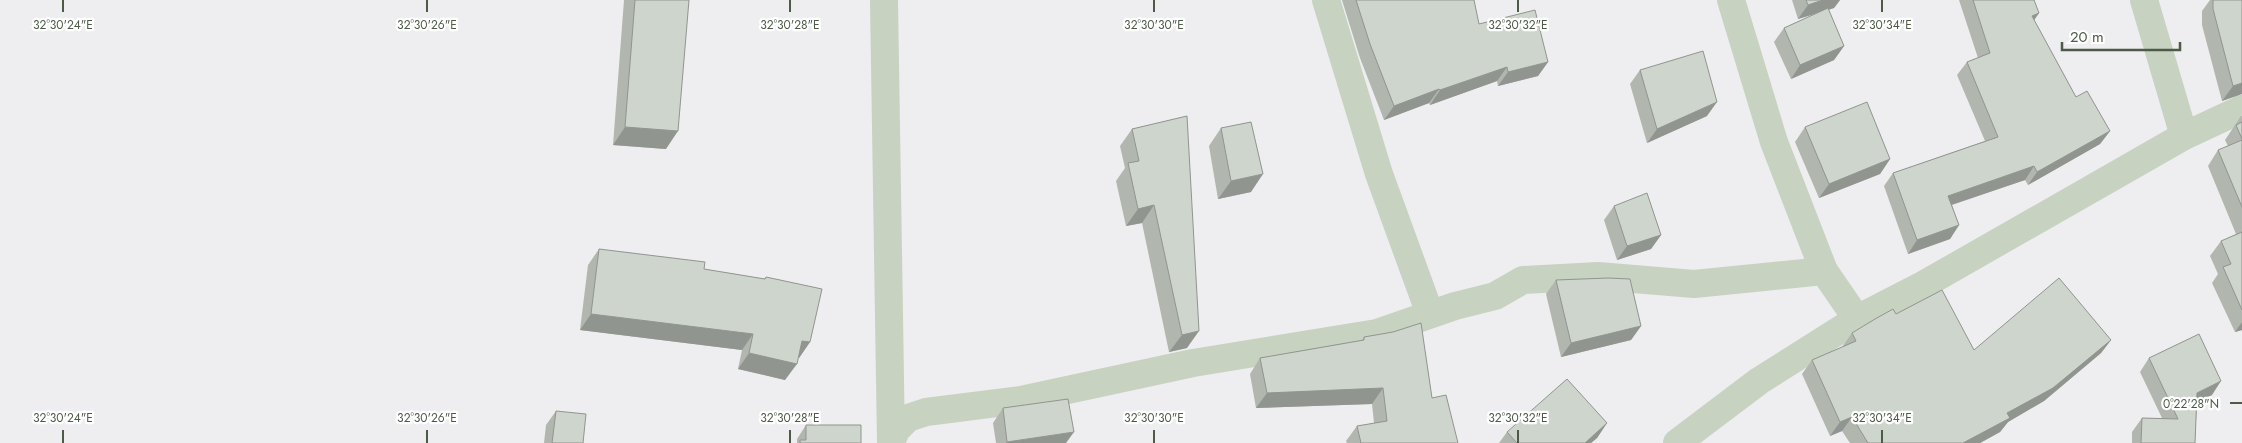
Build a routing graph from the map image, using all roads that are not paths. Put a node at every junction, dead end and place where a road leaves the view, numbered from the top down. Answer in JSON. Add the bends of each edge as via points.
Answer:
{"nodes":[{"id":1,"x":884,"y":0,"type":"edge"},
{"id":2,"x":1326,"y":0,"type":"edge"},
{"id":3,"x":1732,"y":0,"type":"edge"},
{"id":4,"x":2144,"y":0,"type":"edge"},
{"id":5,"x":2242,"y":109,"type":"edge"},
{"id":6,"x":2184,"y":136,"type":"junction"},
{"id":7,"x":1824,"y":271,"type":"junction"},
{"id":8,"x":1430,"y":314,"type":"junction"},
{"id":9,"x":1857,"y":319,"type":"junction"},
{"id":10,"x":891,"y":443,"type":"edge"},
{"id":11,"x":1677,"y":443,"type":"edge"}],
"edges":[{"from":1,"to":10,"type":"street"},
{"from":2,"to":8,"type":"street","via":[[1379,174]]},
{"from":3,"to":7,"type":"street","via":[[1774,142]]},
{"from":4,"to":6,"type":"street"},
{"from":5,"to":6,"type":"street"},
{"from":6,"to":9,"type":"street","via":[[1923,285]]},
{"from":7,"to":8,"type":"street","via":[[1694,284],[1598,276],[1523,280],[1494,296]]},
{"from":7,"to":9,"type":"street"},
{"from":8,"to":10,"type":"street","via":[[1377,333],[1193,363],[1021,400],[926,412],[908,418],[896,430]]},
{"from":9,"to":11,"type":"street","via":[[1759,381]]}]}
